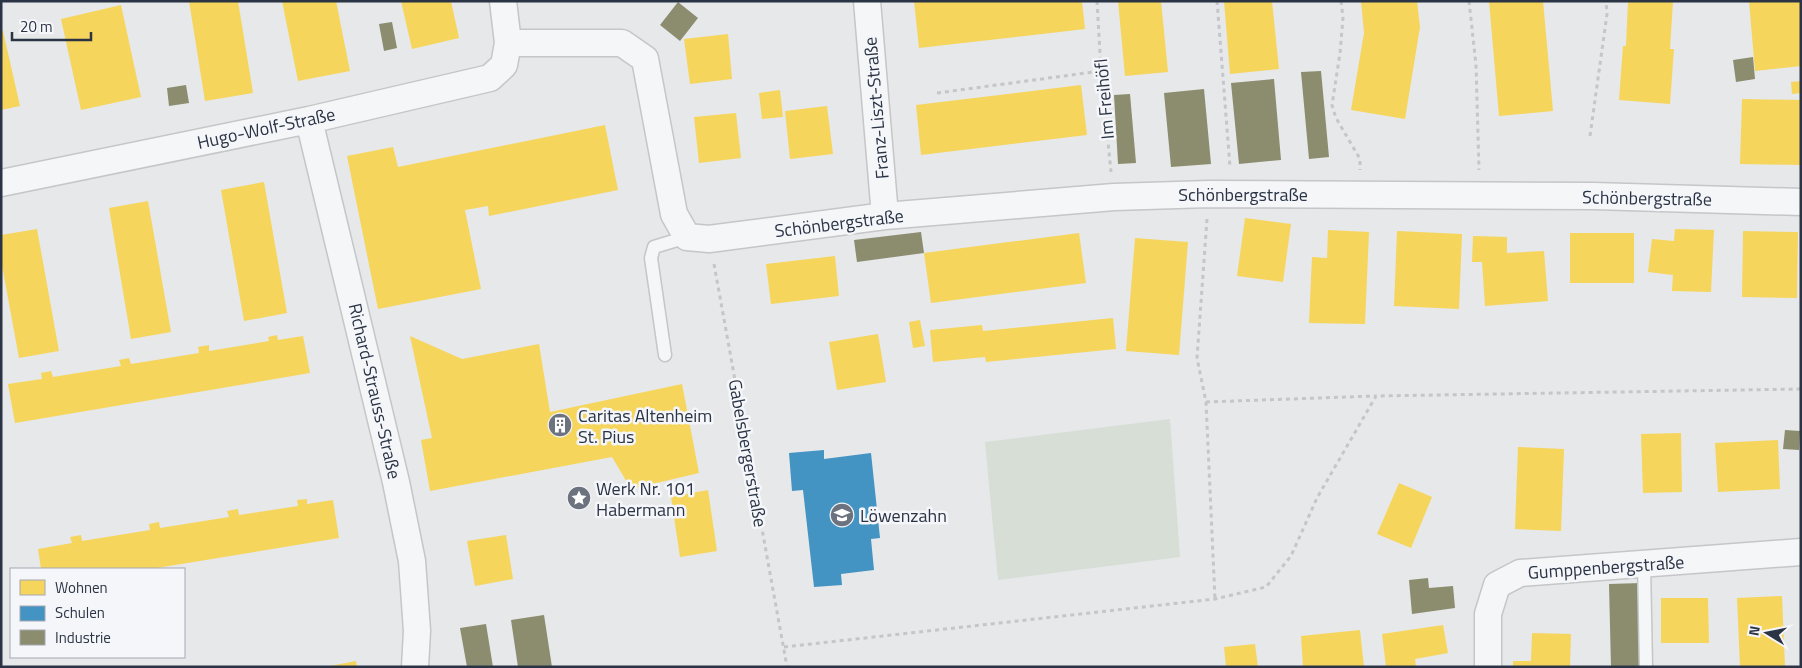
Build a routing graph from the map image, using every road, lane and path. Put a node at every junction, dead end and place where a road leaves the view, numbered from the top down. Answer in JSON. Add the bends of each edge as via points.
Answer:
{"nodes":[{"id":1,"x":503,"y":1,"type":"edge"},
{"id":2,"x":867,"y":1,"type":"edge"},
{"id":3,"x":1097,"y":1,"type":"edge"},
{"id":4,"x":1217,"y":1,"type":"edge"},
{"id":5,"x":1341,"y":1,"type":"edge"},
{"id":6,"x":1469,"y":1,"type":"edge"},
{"id":7,"x":1606,"y":1,"type":"edge"},
{"id":8,"x":508,"y":43,"type":"junction"},
{"id":9,"x":1101,"y":71,"type":"junction"},
{"id":10,"x":937,"y":93,"type":"dead end"},
{"id":11,"x":309,"y":120,"type":"junction"},
{"id":12,"x":1590,"y":136,"type":"dead end"},
{"id":13,"x":1,"y":183,"type":"edge"},
{"id":14,"x":1221,"y":193,"type":"junction"},
{"id":15,"x":1360,"y":194,"type":"junction"},
{"id":16,"x":1480,"y":196,"type":"junction"},
{"id":17,"x":1114,"y":197,"type":"junction"},
{"id":18,"x":1801,"y":202,"type":"edge"},
{"id":19,"x":885,"y":216,"type":"junction"},
{"id":20,"x":698,"y":238,"type":"junction"},
{"id":21,"x":665,"y":355,"type":"dead end"},
{"id":22,"x":1801,"y":389,"type":"edge"},
{"id":23,"x":1376,"y":396,"type":"junction"},
{"id":24,"x":1206,"y":402,"type":"junction"},
{"id":25,"x":1801,"y":552,"type":"edge"},
{"id":26,"x":1644,"y":564,"type":"junction"},
{"id":27,"x":1215,"y":599,"type":"junction"},
{"id":28,"x":784,"y":647,"type":"junction"},
{"id":29,"x":415,"y":667,"type":"edge"},
{"id":30,"x":787,"y":667,"type":"edge"},
{"id":31,"x":1488,"y":667,"type":"edge"},
{"id":32,"x":1646,"y":667,"type":"edge"}],
"edges":[{"from":1,"to":8,"type":"street"},
{"from":2,"to":19,"type":"street","name":"Franz-Liszt-Straße"},
{"from":3,"to":9,"type":"path","name":"Im Freihöfl"},
{"from":4,"to":14,"type":"path"},
{"from":5,"to":15,"type":"path","via":[[1342,36],[1332,105],[1360,159]]},
{"from":6,"to":16,"type":"path","via":[[1476,65]]},
{"from":7,"to":12,"type":"path","via":[[1607,14]]},
{"from":8,"to":11,"type":"street","name":"Hugo-Wolf-Straße","via":[[504,65],[490,78]]},
{"from":8,"to":20,"type":"street","via":[[622,43],[645,59],[674,214]]},
{"from":9,"to":10,"type":"path"},
{"from":9,"to":17,"type":"path","name":"Im Freihöfl"},
{"from":11,"to":13,"type":"street","name":"Hugo-Wolf-Straße"},
{"from":11,"to":29,"type":"street","name":"Richard-Strauss-Straße","via":[[394,472],[412,561]]},
{"from":14,"to":15,"type":"street","name":"Schönbergstraße"},
{"from":14,"to":17,"type":"street","name":"Schönbergstraße"},
{"from":14,"to":24,"type":"path","via":[[1197,358]]},
{"from":15,"to":16,"type":"street","name":"Schönbergstraße"},
{"from":16,"to":18,"type":"street","name":"Schönbergstraße"},
{"from":17,"to":19,"type":"street","name":"Schönbergstraße"},
{"from":19,"to":20,"type":"street","name":"Schönbergstraße"},
{"from":20,"to":21,"type":"lane","via":[[654,247],[651,258]]},
{"from":20,"to":28,"type":"path","name":"Gabelsbergerstraße"},
{"from":22,"to":23,"type":"path"},
{"from":23,"to":24,"type":"path"},
{"from":23,"to":27,"type":"path","via":[[1317,498],[1291,556],[1266,587]]},
{"from":24,"to":27,"type":"path"},
{"from":25,"to":26,"type":"street","name":"Gumppenbergstraße"},
{"from":26,"to":31,"type":"street","name":"Gumppenbergstraße","via":[[1520,573],[1497,585],[1488,614]]},
{"from":26,"to":32,"type":"lane"},
{"from":27,"to":28,"type":"path"},
{"from":28,"to":30,"type":"path","name":"Gabelsbergerstraße"}]}
